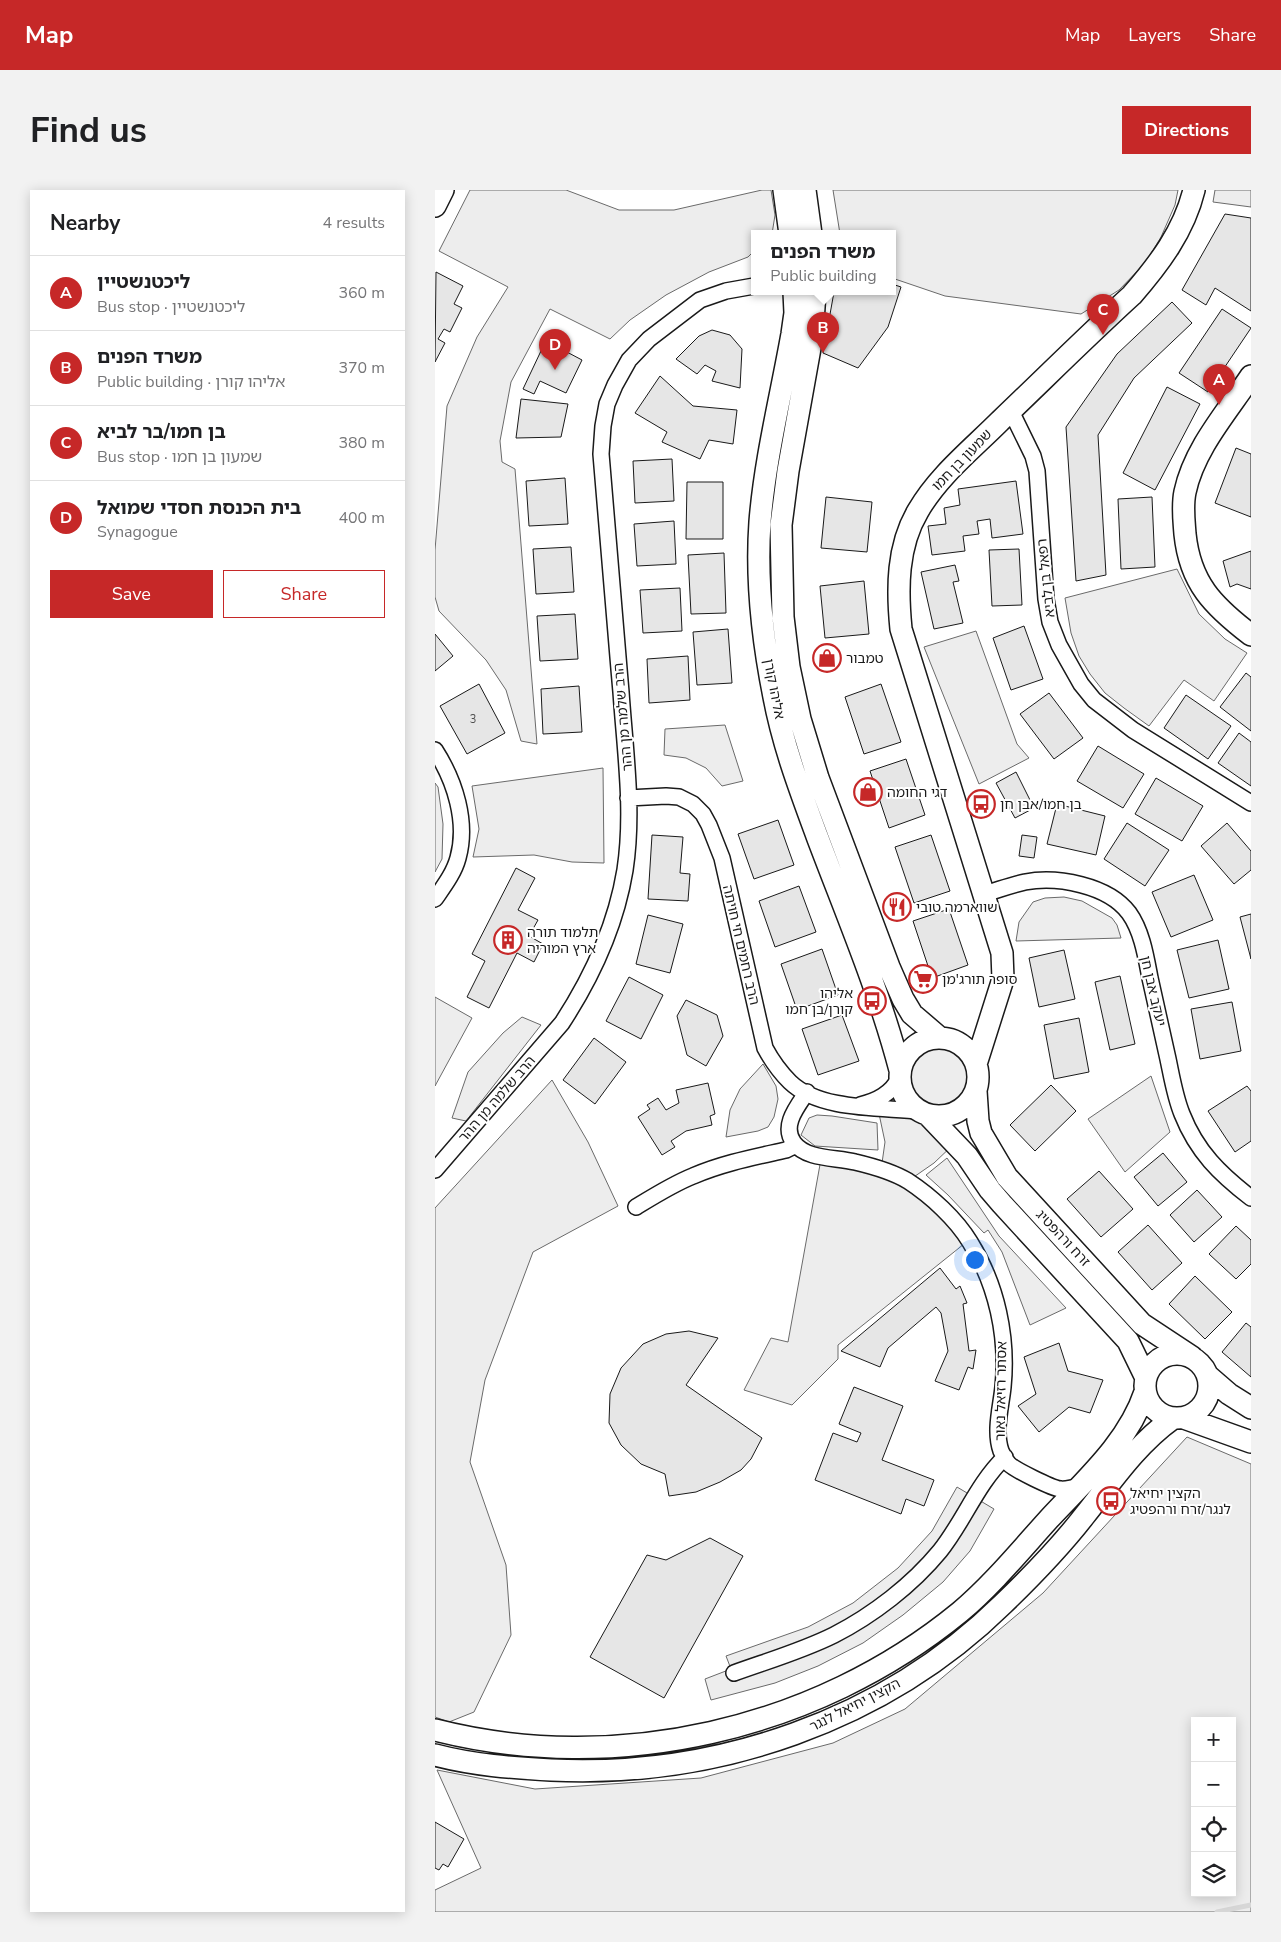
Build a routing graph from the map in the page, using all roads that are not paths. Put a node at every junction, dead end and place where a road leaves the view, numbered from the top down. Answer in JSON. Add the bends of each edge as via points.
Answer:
{"nodes":[{"id":1,"x":443,"y":190,"type":"edge"},
{"id":2,"x":784,"y":190,"type":"edge"},
{"id":3,"x":805,"y":190,"type":"edge"},
{"id":4,"x":1194,"y":190,"type":"edge"},
{"id":5,"x":435,"y":206,"type":"edge"},
{"id":6,"x":789,"y":230,"type":"edge"},
{"id":7,"x":810,"y":230,"type":"edge"},
{"id":8,"x":751,"y":287,"type":"edge"},
{"id":9,"x":791,"y":295,"type":"edge"},
{"id":10,"x":815,"y":295,"type":"edge"},
{"id":11,"x":1251,"y":376,"type":"edge"},
{"id":12,"x":1011,"y":411,"type":"junction"},
{"id":13,"x":1251,"y":635,"type":"edge"},
{"id":14,"x":435,"y":750,"type":"edge"},
{"id":15,"x":628,"y":798,"type":"junction"},
{"id":16,"x":1251,"y":803,"type":"edge"},
{"id":17,"x":984,"y":894,"type":"junction"},
{"id":18,"x":435,"y":899,"type":"edge"},
{"id":19,"x":999,"y":995,"type":"junction"},
{"id":20,"x":945,"y":1038,"type":"junction"},
{"id":21,"x":976,"y":1064,"type":"junction"},
{"id":22,"x":900,"y":1074,"type":"junction"},
{"id":23,"x":976,"y":1091,"type":"junction"},
{"id":24,"x":807,"y":1092,"type":"junction"},
{"id":25,"x":854,"y":1107,"type":"junction"},
{"id":26,"x":924,"y":1113,"type":"junction"},
{"id":27,"x":797,"y":1145,"type":"junction"},
{"id":28,"x":435,"y":1170,"type":"edge"},
{"id":29,"x":1251,"y":1198,"type":"edge"},
{"id":30,"x":636,"y":1207,"type":"dead end"},
{"id":31,"x":1192,"y":1357,"type":"junction"},
{"id":32,"x":1207,"y":1375,"type":"junction"},
{"id":33,"x":1145,"y":1385,"type":"junction"},
{"id":34,"x":1251,"y":1408,"type":"edge"},
{"id":35,"x":1178,"y":1419,"type":"junction"},
{"id":36,"x":1251,"y":1442,"type":"edge"},
{"id":37,"x":1005,"y":1457,"type":"junction"},
{"id":38,"x":1079,"y":1487,"type":"junction"},
{"id":39,"x":735,"y":1673,"type":"dead end"},
{"id":40,"x":435,"y":1730,"type":"edge"},
{"id":41,"x":435,"y":1755,"type":"edge"}],
"edges":[{"from":1,"to":5,"type":"street"},
{"from":2,"to":6,"type":"street"},
{"from":3,"to":7,"type":"street"},
{"from":4,"to":12,"type":"street","name":"שמעון בן חמו","via":[[1174,241],[1150,275]]},
{"from":8,"to":15,"type":"street","name":"הרב שלמה מן ההר","via":[[699,300],[649,339],[629,360],[607,404],[601,454]]},
{"from":9,"to":22,"type":"street","name":"אליהו קורן","via":[[795,312],[760,524],[763,618],[769,670],[780,724],[798,785],[885,1017]]},
{"from":10,"to":20,"type":"street","name":"אליהו קורן","via":[[812,337],[787,471],[781,525],[783,616],[789,667],[818,778],[889,967],[912,1014]]},
{"from":11,"to":13,"type":"street","via":[[1208,439],[1196,463],[1185,493],[1183,512],[1189,560],[1197,582],[1215,605]]},
{"from":12,"to":16,"type":"street","name":"רפאל בן לביא","via":[[1035,464],[1050,622],[1071,668],[1090,694],[1111,714]]},
{"from":12,"to":17,"type":"street","name":"שמעון בן חמו","via":[[944,476],[918,511],[908,533],[899,581],[901,629]]},
{"from":14,"to":18,"type":"street","via":[[456,794],[461,838],[458,858]]},
{"from":15,"to":24,"type":"street","name":"הרב רחמים חי חויתה","via":[[679,797],[703,814],[722,858],[765,1048],[791,1084]]},
{"from":15,"to":28,"type":"street","name":"הרב שלמה מן ההר","via":[[628,839],[619,896],[610,928],[583,988],[557,1029]]},
{"from":17,"to":19,"type":"street","name":"שמעון בן חמו","via":[[1002,953],[1003,979]]},
{"from":17,"to":29,"type":"street","name":"יעקב אבן חן","via":[[1026,882],[1066,882],[1084,885],[1120,903],[1134,923],[1146,960],[1182,1114],[1205,1157]]},
{"from":19,"to":20,"type":"street","name":"שמעון בן חמו","via":[[990,1013],[976,1028]]},
{"from":19,"to":21,"type":"street","name":"שמעון בן חמו"},
{"from":20,"to":21,"type":"street","via":[[967,1048]]},
{"from":20,"to":22,"type":"street","via":[[929,1039],[910,1050]]},
{"from":21,"to":23,"type":"street"},
{"from":22,"to":25,"type":"street","via":[[896,1085],[876,1101]]},
{"from":22,"to":26,"type":"street","via":[[902,1091],[909,1103]]},
{"from":23,"to":26,"type":"street","via":[[962,1109],[951,1114]]},
{"from":23,"to":31,"type":"street","name":"זרח ורהפטיג","via":[[981,1133],[1007,1176],[1142,1324]]},
{"from":24,"to":25,"type":"street","name":"הרב רחמים חי חויתה","via":[[826,1101]]},
{"from":24,"to":27,"type":"street","via":[[790,1121],[790,1133]]},
{"from":25,"to":26,"type":"street"},
{"from":26,"to":33,"type":"street","name":"זרח ורהפטיג","via":[[967,1156],[1002,1204],[1128,1341]]},
{"from":27,"to":30,"type":"street","via":[[693,1176]]},
{"from":27,"to":37,"type":"street","name":"אסתר רזיאל נאור","via":[[803,1151],[854,1162],[907,1181],[950,1217],[969,1240],[989,1280],[1003,1337],[1005,1362],[999,1443]]},
{"from":31,"to":32,"type":"street"},
{"from":31,"to":33,"type":"street","via":[[1183,1354],[1164,1356],[1156,1362]]},
{"from":32,"to":34,"type":"street"},
{"from":32,"to":35,"type":"street","via":[[1210,1386],[1205,1402],[1194,1414]]},
{"from":33,"to":35,"type":"street","via":[[1148,1402],[1154,1410]]},
{"from":33,"to":38,"type":"street","name":"הקצין יחיאל לנגר","via":[[1140,1408],[1127,1429]]},
{"from":35,"to":36,"type":"street"},
{"from":35,"to":41,"type":"street","name":"הקצין יחיאל לנגר","via":[[1159,1428],[1136,1452],[1084,1517],[977,1629],[921,1670],[833,1719],[712,1758],[638,1769],[524,1769]]},
{"from":37,"to":38,"type":"street","name":"אסתר רזיאל נאור","via":[[1008,1464],[1017,1470],[1050,1485],[1060,1489]]},
{"from":37,"to":39,"type":"street","via":[[990,1472],[941,1550],[904,1587],[833,1636]]},
{"from":38,"to":40,"type":"street","name":"הקצין יחיאל לנגר","via":[[987,1586],[933,1633],[849,1684],[798,1708],[707,1734],[636,1745],[526,1745]]}]}
